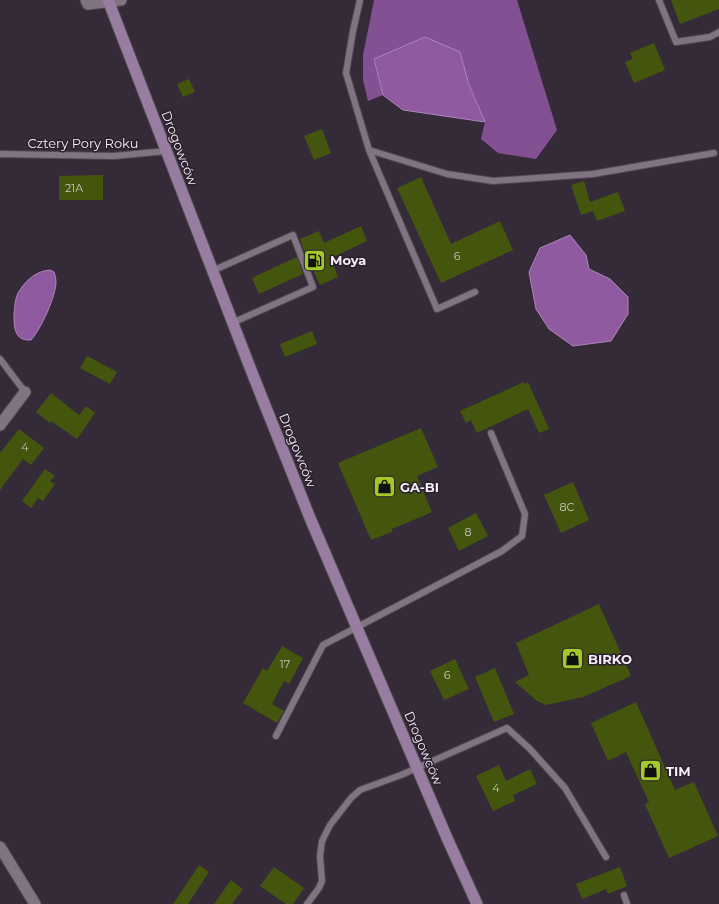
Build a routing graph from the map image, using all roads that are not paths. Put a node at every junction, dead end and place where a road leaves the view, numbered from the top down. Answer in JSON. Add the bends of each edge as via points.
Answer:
{"nodes":[{"id":1,"x":86,"y":0,"type":"edge"},
{"id":2,"x":121,"y":0,"type":"edge"},
{"id":3,"x":360,"y":0,"type":"edge"},
{"id":4,"x":659,"y":0,"type":"edge"},
{"id":5,"x":108,"y":1,"type":"edge"},
{"id":6,"x":719,"y":32,"type":"edge"},
{"id":7,"x":369,"y":150,"type":"junction"},
{"id":8,"x":166,"y":151,"type":"junction"},
{"id":9,"x":714,"y":153,"type":"dead end"},
{"id":10,"x":0,"y":154,"type":"edge"},
{"id":11,"x":212,"y":271,"type":"junction"},
{"id":12,"x":475,"y":292,"type":"dead end"},
{"id":13,"x":232,"y":323,"type":"junction"},
{"id":14,"x":0,"y":359,"type":"edge"},
{"id":15,"x":25,"y":392,"type":"joint"},
{"id":16,"x":0,"y":425,"type":"edge"},
{"id":17,"x":491,"y":433,"type":"dead end"},
{"id":18,"x":357,"y":627,"type":"junction"},
{"id":19,"x":276,"y":736,"type":"dead end"},
{"id":20,"x":417,"y":768,"type":"junction"},
{"id":21,"x":0,"y":847,"type":"edge"},
{"id":22,"x":606,"y":858,"type":"dead end"},
{"id":23,"x":624,"y":895,"type":"dead end"},
{"id":24,"x":35,"y":904,"type":"edge"},
{"id":25,"x":307,"y":904,"type":"edge"},
{"id":26,"x":477,"y":904,"type":"edge"},
{"id":27,"x":628,"y":904,"type":"edge"}],
"edges":[{"from":1,"to":5,"type":"street","via":[[88,4]]},
{"from":2,"to":5,"type":"street"},
{"from":3,"to":7,"type":"lane","via":[[346,73]]},
{"from":4,"to":6,"type":"lane","via":[[676,42]]},
{"from":5,"to":8,"type":"main road","name":"Drogowców"},
{"from":7,"to":9,"type":"lane","via":[[447,174],[493,181],[593,174]]},
{"from":7,"to":12,"type":"lane","via":[[437,309]]},
{"from":8,"to":10,"type":"lane","name":"Cztery Pory Roku","via":[[114,156]]},
{"from":8,"to":11,"type":"main road","name":"Drogowców"},
{"from":11,"to":13,"type":"main road","name":"Drogowców"},
{"from":11,"to":13,"type":"lane","via":[[293,235],[313,287]]},
{"from":13,"to":18,"type":"main road","name":"Drogowców","via":[[310,518]]},
{"from":14,"to":15,"type":"lane"},
{"from":15,"to":16,"type":"street"},
{"from":17,"to":18,"type":"lane","via":[[524,514],[522,536],[502,551]]},
{"from":18,"to":19,"type":"lane","via":[[324,645]]},
{"from":18,"to":20,"type":"main road","name":"Drogowców"},
{"from":20,"to":22,"type":"lane","via":[[507,728],[565,788]]},
{"from":20,"to":25,"type":"lane","via":[[360,790],[351,798],[330,825],[322,841],[322,881]]},
{"from":20,"to":26,"type":"main road","name":"Drogowców"},
{"from":21,"to":24,"type":"street"},
{"from":23,"to":27,"type":"lane"}]}
